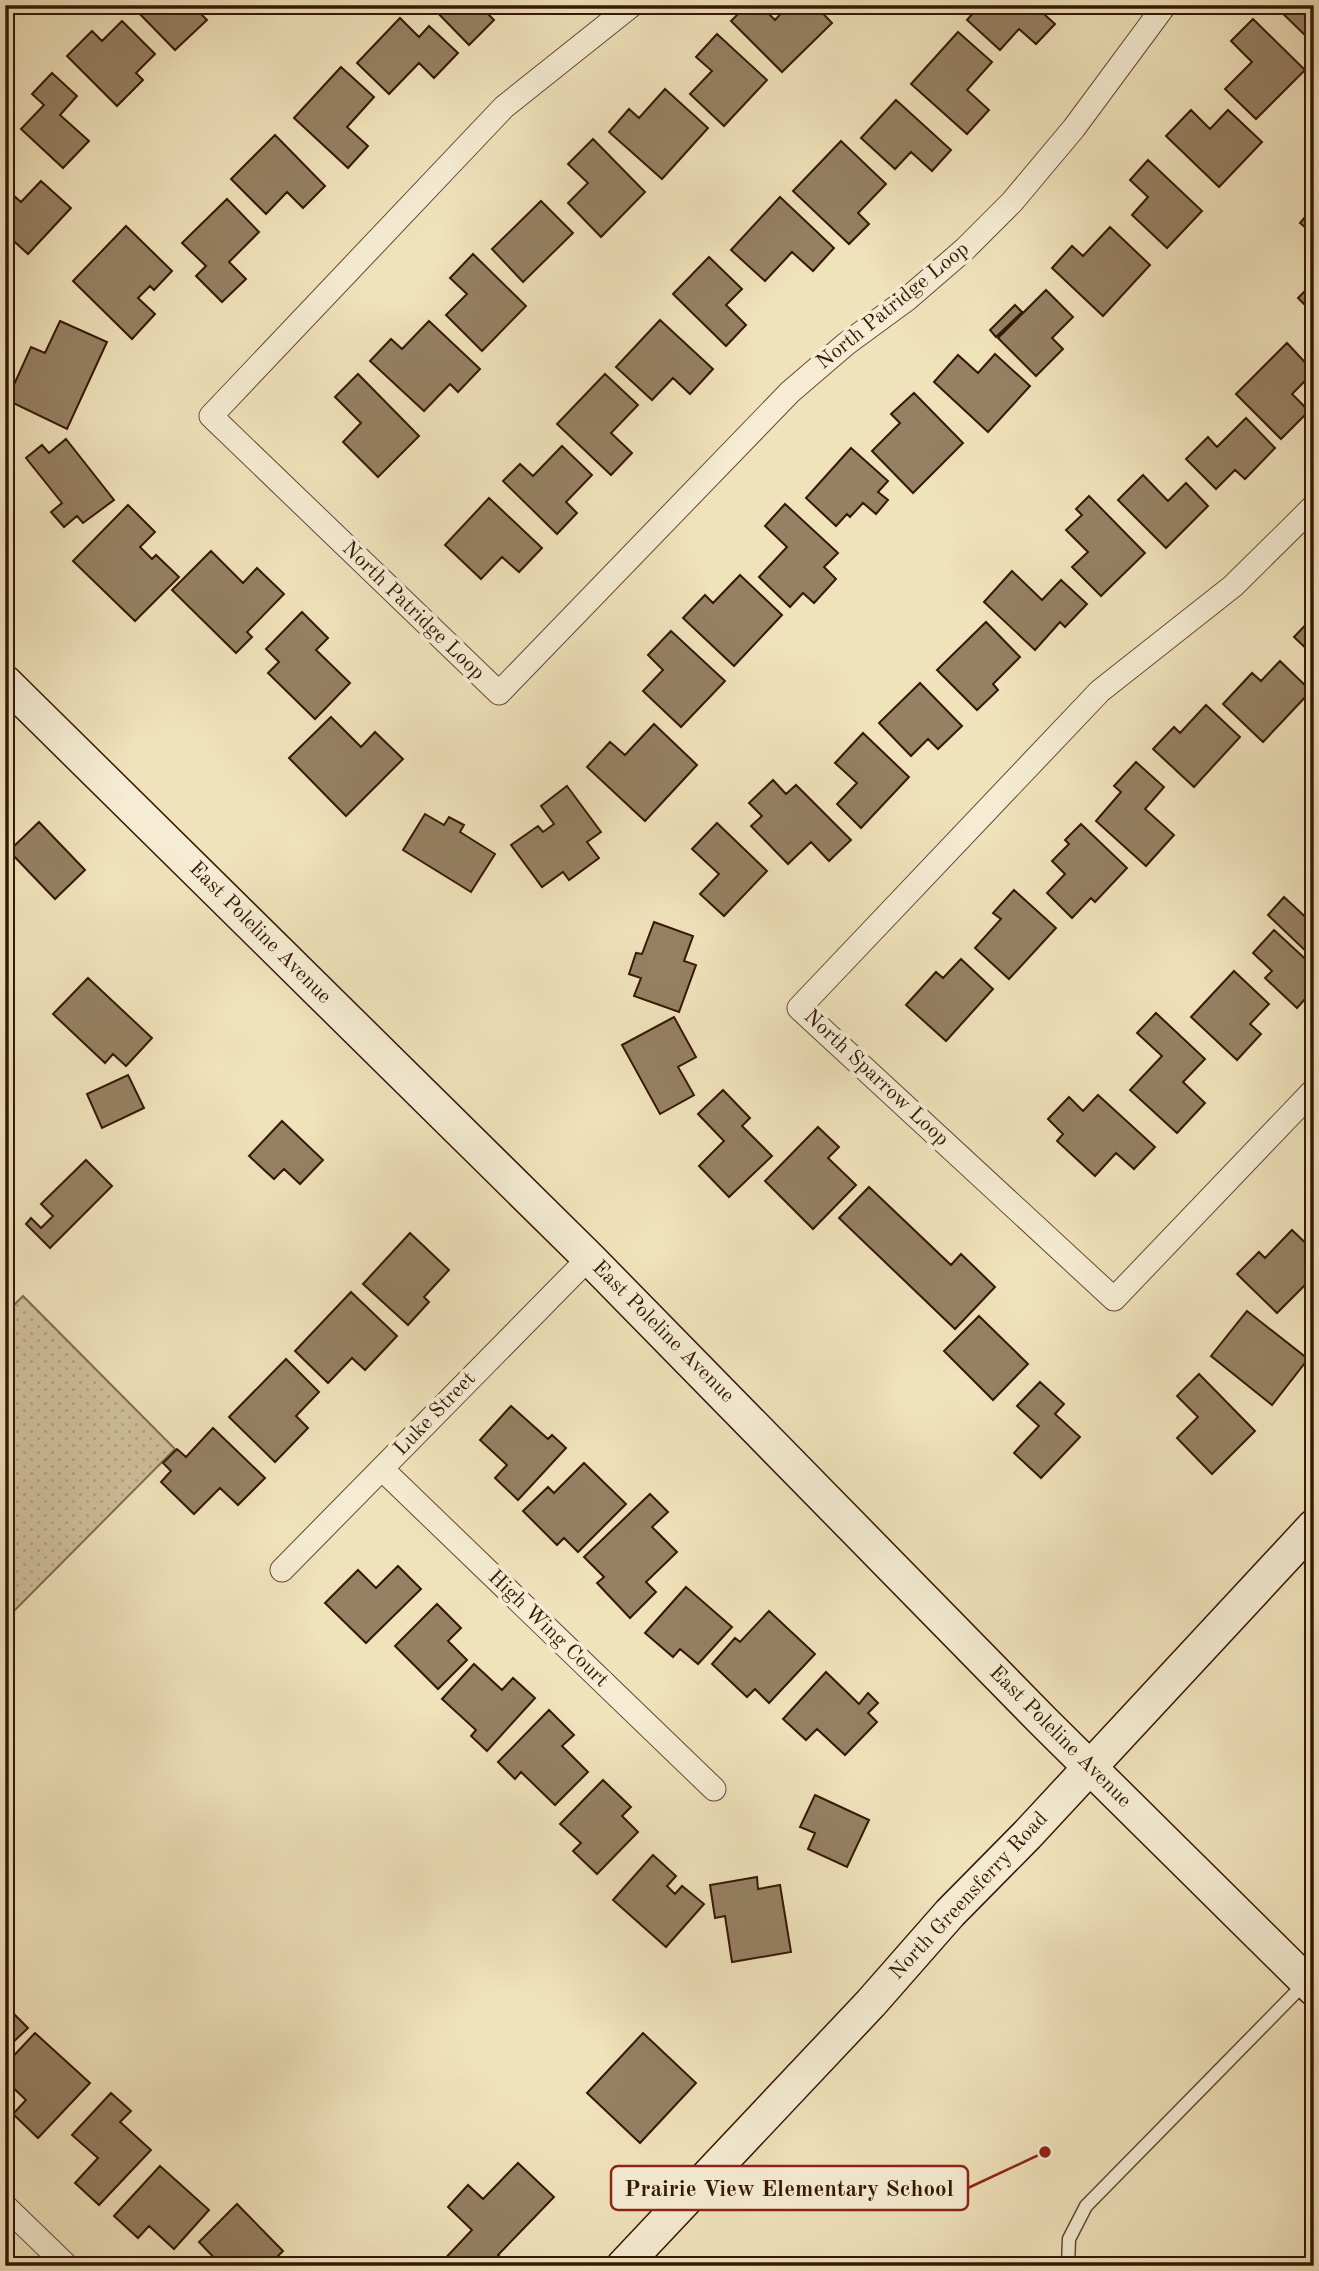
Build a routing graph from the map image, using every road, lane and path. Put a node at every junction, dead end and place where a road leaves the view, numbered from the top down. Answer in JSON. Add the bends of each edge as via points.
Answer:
{"nodes":[{"id":1,"x":632,"y":5,"type":"edge"},
{"id":2,"x":1165,"y":5,"type":"edge"},
{"id":3,"x":1314,"y":506,"type":"edge"},
{"id":4,"x":5,"y":682,"type":"edge"},
{"id":5,"x":1314,"y":1090,"type":"edge"},
{"id":6,"x":589,"y":1258,"type":"junction"},
{"id":7,"x":382,"y":1469,"type":"junction"},
{"id":8,"x":1314,"y":1526,"type":"edge"},
{"id":9,"x":282,"y":1570,"type":"dead end"},
{"id":10,"x":1090,"y":1767,"type":"junction"},
{"id":11,"x":714,"y":1789,"type":"dead end"},
{"id":12,"x":1310,"y":1985,"type":"edge"},
{"id":13,"x":5,"y":2206,"type":"edge"},
{"id":14,"x":67,"y":2266,"type":"edge"},
{"id":15,"x":623,"y":2266,"type":"edge"},
{"id":16,"x":1068,"y":2266,"type":"edge"}],
"edges":[{"from":1,"to":2,"type":"street","name":"North Patridge Loop","via":[[503,107],[211,416],[499,693],[790,392],[906,300],[1012,202],[1074,128]]},
{"from":3,"to":5,"type":"street","name":"North Sparrow Loop","via":[[1233,586],[1100,691],[799,1008],[1114,1299]]},
{"from":4,"to":6,"type":"main road","name":"East Poleline Avenue"},
{"from":6,"to":7,"type":"street","name":"Luke Street"},
{"from":6,"to":10,"type":"main road","name":"East Poleline Avenue"},
{"from":7,"to":9,"type":"street","name":"Luke Street"},
{"from":7,"to":11,"type":"street","name":"High Wing Court"},
{"from":8,"to":10,"type":"main road","name":"North Greensferry Road"},
{"from":10,"to":12,"type":"main road","name":"East Poleline Avenue"},
{"from":10,"to":15,"type":"main road","name":"North Greensferry Road"},
{"from":12,"to":16,"type":"lane","via":[[1086,2206],[1069,2239]]},
{"from":13,"to":14,"type":"street"}]}
